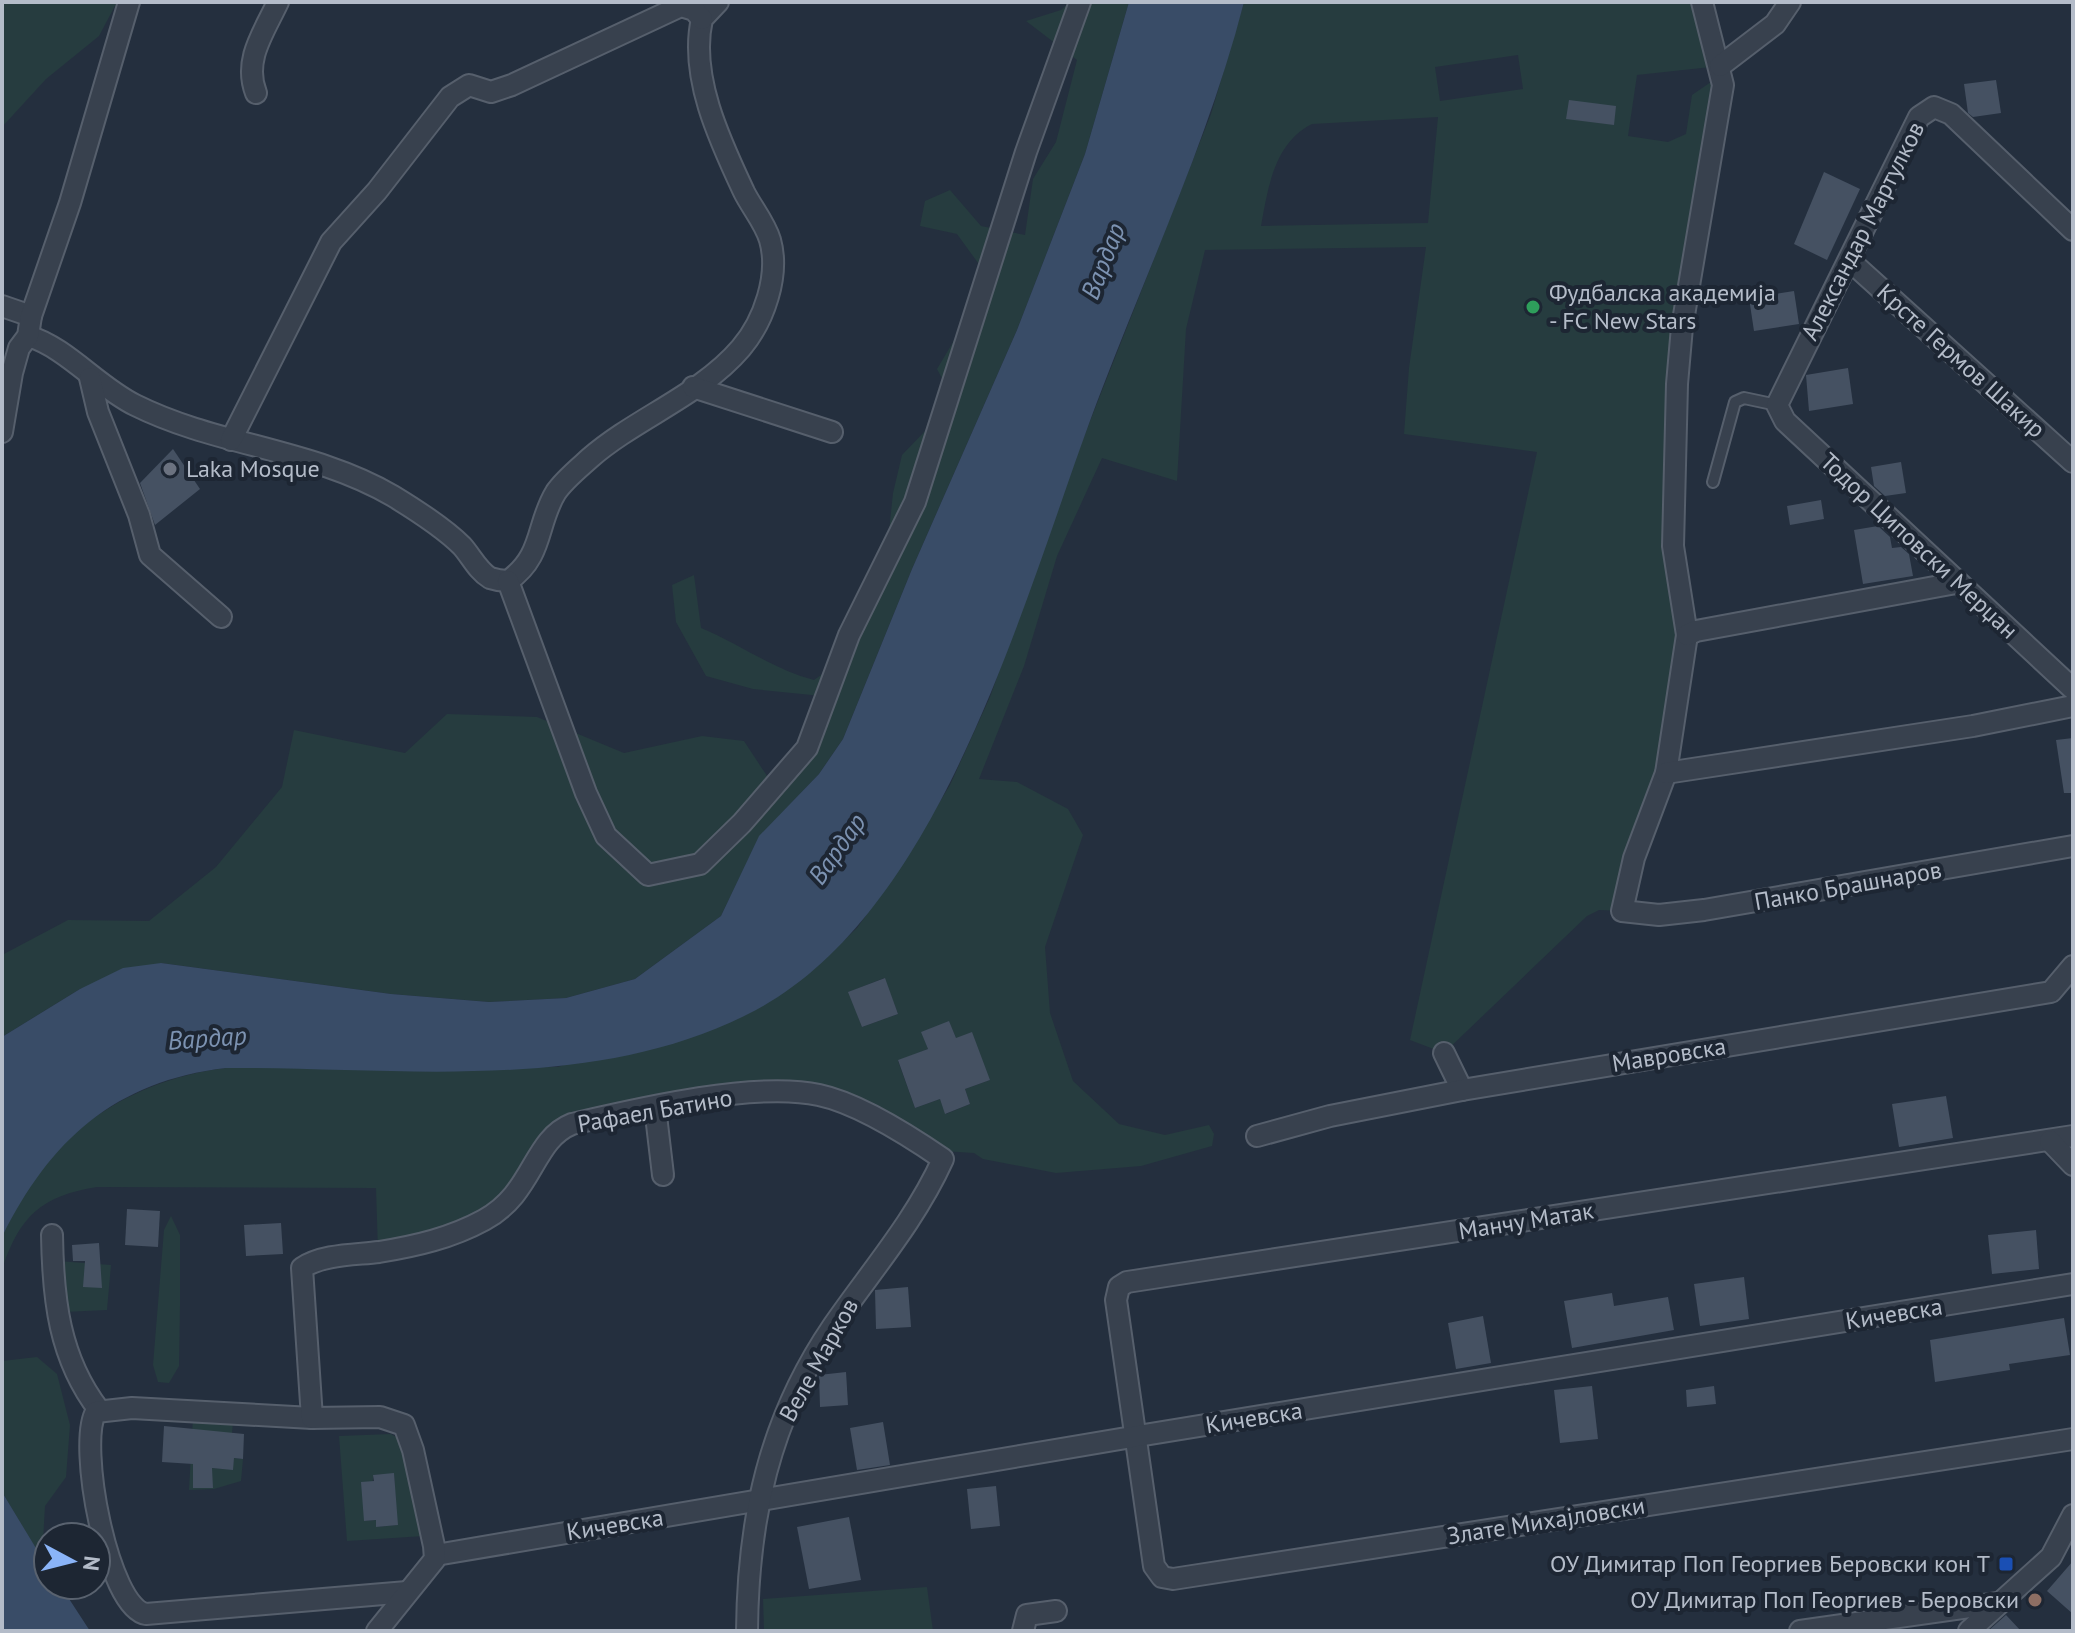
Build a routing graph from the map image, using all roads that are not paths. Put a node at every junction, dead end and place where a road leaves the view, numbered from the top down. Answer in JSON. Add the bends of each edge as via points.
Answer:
{"nodes":[{"id":1,"x":129,"y":2,"type":"edge"},
{"id":2,"x":278,"y":2,"type":"edge"},
{"id":3,"x":718,"y":2,"type":"edge"},
{"id":4,"x":1080,"y":2,"type":"edge"},
{"id":5,"x":1702,"y":2,"type":"edge"},
{"id":6,"x":1790,"y":2,"type":"edge"},
{"id":7,"x":702,"y":19,"type":"junction"},
{"id":8,"x":1720,"y":66,"type":"junction"},
{"id":9,"x":256,"y":93,"type":"dead end"},
{"id":10,"x":2073,"y":230,"type":"edge"},
{"id":11,"x":1849,"y":260,"type":"junction"},
{"id":12,"x":2,"y":306,"type":"edge"},
{"id":13,"x":30,"y":326,"type":"junction"},
{"id":14,"x":90,"y":378,"type":"junction"},
{"id":15,"x":693,"y":387,"type":"junction"},
{"id":16,"x":1778,"y":402,"type":"junction"},
{"id":17,"x":2,"y":432,"type":"edge"},
{"id":18,"x":832,"y":432,"type":"dead end"},
{"id":19,"x":231,"y":440,"type":"junction"},
{"id":20,"x":2073,"y":462,"type":"edge"},
{"id":21,"x":1713,"y":482,"type":"dead end"},
{"id":22,"x":508,"y":581,"type":"junction"},
{"id":23,"x":1956,"y":583,"type":"junction"},
{"id":24,"x":221,"y":617,"type":"dead end"},
{"id":25,"x":1687,"y":635,"type":"junction"},
{"id":26,"x":2073,"y":689,"type":"edge"},
{"id":27,"x":2073,"y":706,"type":"edge"},
{"id":28,"x":1666,"y":773,"type":"junction"},
{"id":29,"x":2073,"y":846,"type":"edge"},
{"id":30,"x":2073,"y":966,"type":"edge"},
{"id":31,"x":1444,"y":1053,"type":"dead end"},
{"id":32,"x":1462,"y":1090,"type":"junction"},
{"id":33,"x":655,"y":1107,"type":"junction"},
{"id":34,"x":1257,"y":1136,"type":"dead end"},
{"id":35,"x":2073,"y":1136,"type":"edge"},
{"id":36,"x":2050,"y":1141,"type":"junction"},
{"id":37,"x":943,"y":1159,"type":"joint"},
{"id":38,"x":2073,"y":1165,"type":"edge"},
{"id":39,"x":663,"y":1175,"type":"dead end"},
{"id":40,"x":52,"y":1235,"type":"dead end"},
{"id":41,"x":2073,"y":1284,"type":"edge"},
{"id":42,"x":99,"y":1410,"type":"junction"},
{"id":43,"x":312,"y":1418,"type":"junction"},
{"id":44,"x":1138,"y":1436,"type":"junction"},
{"id":45,"x":2073,"y":1439,"type":"edge"},
{"id":46,"x":758,"y":1502,"type":"junction"},
{"id":47,"x":2073,"y":1515,"type":"edge"},
{"id":48,"x":436,"y":1555,"type":"junction"},
{"id":49,"x":407,"y":1592,"type":"junction"},
{"id":50,"x":1998,"y":1603,"type":"junction"},
{"id":51,"x":1056,"y":1611,"type":"dead end"},
{"id":52,"x":1025,"y":1623,"type":"edge"},
{"id":53,"x":377,"y":1631,"type":"edge"},
{"id":54,"x":747,"y":1631,"type":"edge"},
{"id":55,"x":1800,"y":1631,"type":"edge"},
{"id":56,"x":1969,"y":1631,"type":"edge"}],
"edges":[{"from":1,"to":13,"type":"street"},
{"from":2,"to":9,"type":"street","via":[[252,56],[250,77]]},
{"from":3,"to":7,"type":"street"},
{"from":4,"to":22,"type":"street","via":[[1021,167],[915,502],[849,635],[807,748],[700,864],[648,875],[606,836]]},
{"from":5,"to":8,"type":"street"},
{"from":6,"to":8,"type":"street","via":[[1775,24]]},
{"from":7,"to":15,"type":"street","via":[[699,59],[710,106],[772,255],[770,285],[757,326],[727,362]]},
{"from":7,"to":19,"type":"street","via":[[681,6],[512,85],[491,92],[469,85],[450,97],[331,242]]},
{"from":8,"to":25,"type":"street","via":[[1723,85],[1677,384],[1673,546]]},
{"from":10,"to":11,"type":"street","name":"Александар Мартулков","via":[[1951,114],[1934,107],[1919,117]]},
{"from":11,"to":16,"type":"street","name":"Александар Мартулков"},
{"from":11,"to":20,"type":"street","name":"Крсте Гермов Шакир"},
{"from":12,"to":13,"type":"street"},
{"from":13,"to":14,"type":"street"},
{"from":13,"to":17,"type":"street","via":[[16,361]]},
{"from":14,"to":19,"type":"street","via":[[135,405]]},
{"from":14,"to":24,"type":"street","via":[[150,555]]},
{"from":15,"to":18,"type":"street"},
{"from":15,"to":22,"type":"street","via":[[592,456],[557,490],[536,549]]},
{"from":16,"to":21,"type":"lane","via":[[1735,402]]},
{"from":16,"to":23,"type":"street","name":"Тодор Циповски Мерџан","via":[[1785,421]]},
{"from":19,"to":22,"type":"street","via":[[329,467],[391,495],[444,532],[483,572]]},
{"from":23,"to":25,"type":"street"},
{"from":23,"to":26,"type":"street","name":"Тодор Циповски Мерџан"},
{"from":25,"to":28,"type":"street"},
{"from":27,"to":28,"type":"street"},
{"from":28,"to":29,"type":"street","name":"Панко Брашнаров","via":[[1634,858],[1622,911],[1659,915],[1704,910]]},
{"from":30,"to":32,"type":"street","name":"Мавровска","via":[[2051,992]]},
{"from":31,"to":32,"type":"street"},
{"from":32,"to":34,"type":"street","name":"Мавровска"},
{"from":33,"to":37,"type":"street","name":"Рафаел Батино","via":[[733,1095],[814,1094],[842,1102]]},
{"from":33,"to":39,"type":"street"},
{"from":33,"to":43,"type":"street","name":"Рафаел Батино","via":[[554,1132],[526,1183],[509,1202],[456,1233],[303,1266]]},
{"from":35,"to":36,"type":"street","name":"Манчу Матак"},
{"from":36,"to":38,"type":"street"},
{"from":36,"to":44,"type":"street","name":"Манчу Матак","via":[[1127,1282],[1119,1287],[1116,1300]]},
{"from":37,"to":46,"type":"street","name":"Веле Марков","via":[[915,1212],[831,1329],[794,1395],[766,1462]]},
{"from":40,"to":42,"type":"street","via":[[54,1293],[68,1358]]},
{"from":41,"to":44,"type":"street","name":"Кичевска"},
{"from":42,"to":43,"type":"street"},
{"from":42,"to":49,"type":"street","via":[[89,1429],[90,1471],[121,1591],[131,1607],[146,1614]]},
{"from":43,"to":48,"type":"street","via":[[380,1417],[404,1425]]},
{"from":44,"to":45,"type":"street","name":"Злате Михајловски","via":[[1154,1566],[1162,1577],[1173,1579]]},
{"from":44,"to":46,"type":"street","name":"Кичевска"},
{"from":46,"to":48,"type":"street","name":"Кичевска"},
{"from":46,"to":54,"type":"street","name":"Веле Марков"},
{"from":47,"to":50,"type":"street","via":[[2051,1557]]},
{"from":48,"to":49,"type":"street"},
{"from":49,"to":53,"type":"street"},
{"from":50,"to":55,"type":"street"},
{"from":50,"to":56,"type":"street"},
{"from":51,"to":52,"type":"street"}]}
